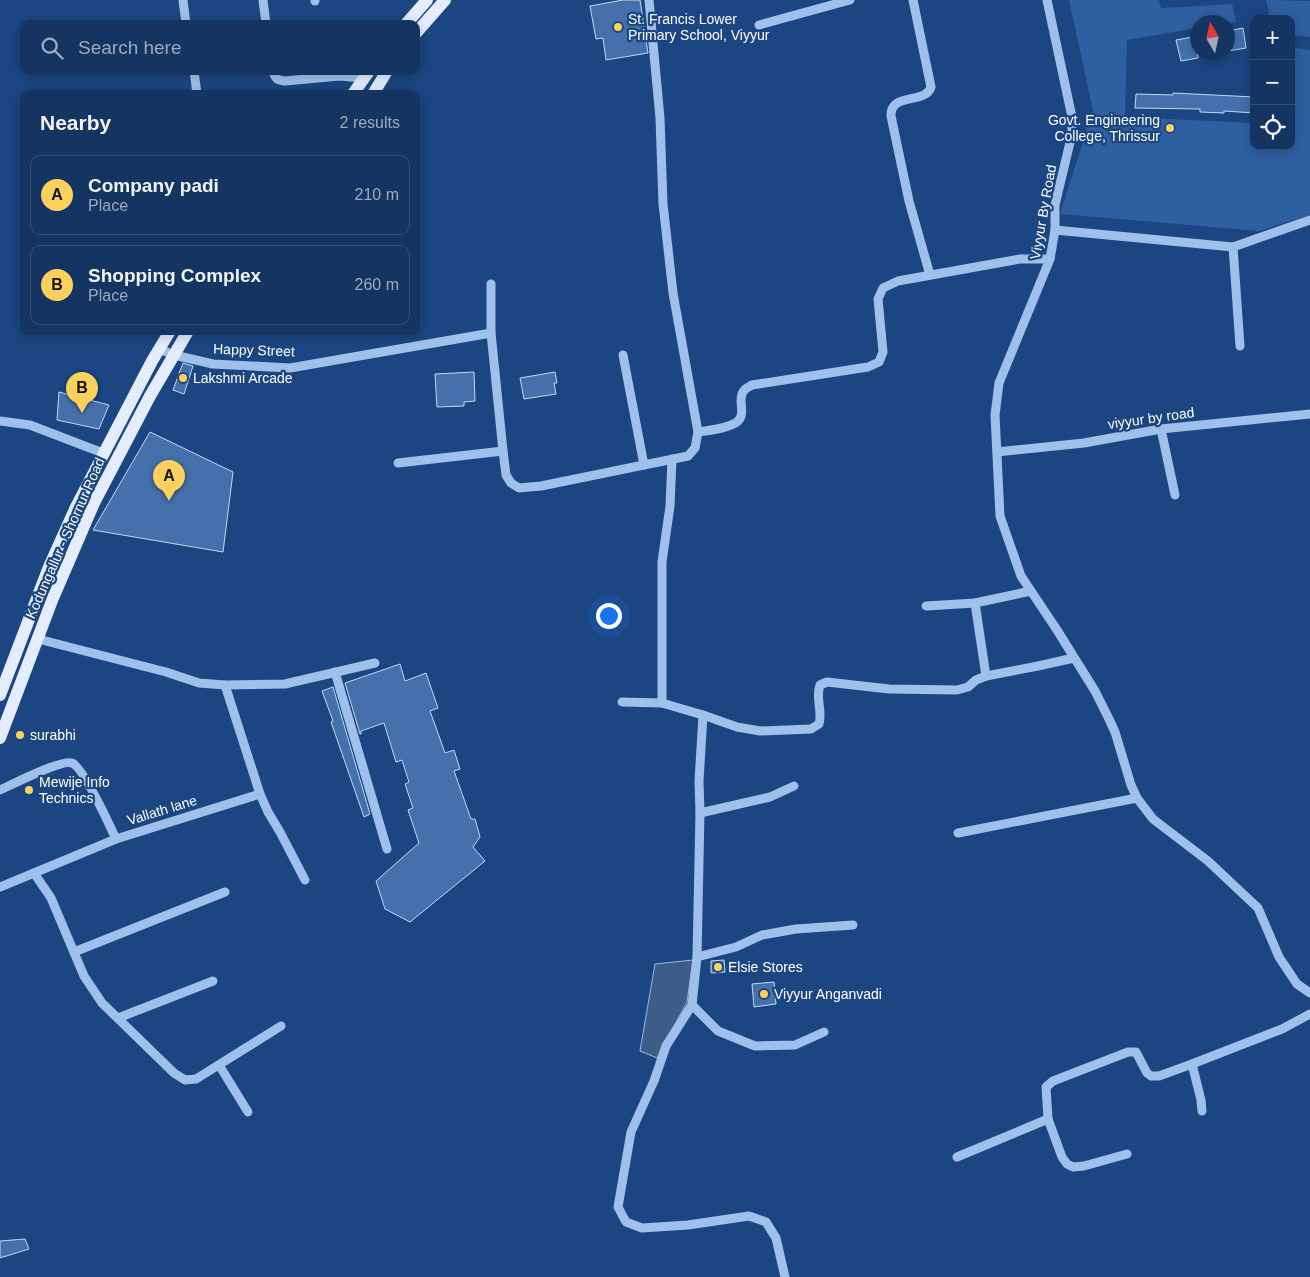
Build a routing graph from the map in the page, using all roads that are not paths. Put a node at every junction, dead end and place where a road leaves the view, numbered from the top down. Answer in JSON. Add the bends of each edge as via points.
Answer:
{"nodes":[{"id":1,"x":183,"y":0,"type":"edge"},
{"id":2,"x":263,"y":0,"type":"edge"},
{"id":3,"x":428,"y":0,"type":"edge"},
{"id":4,"x":444,"y":0,"type":"edge"},
{"id":5,"x":649,"y":0,"type":"edge"},
{"id":6,"x":850,"y":0,"type":"edge"},
{"id":7,"x":913,"y":0,"type":"edge"},
{"id":8,"x":1047,"y":0,"type":"edge"},
{"id":9,"x":186,"y":20,"type":"edge"},
{"id":10,"x":266,"y":20,"type":"edge"},
{"id":11,"x":410,"y":20,"type":"edge"},
{"id":12,"x":759,"y":25,"type":"dead end"},
{"id":13,"x":420,"y":28,"type":"edge"},
{"id":14,"x":195,"y":75,"type":"edge"},
{"id":15,"x":274,"y":75,"type":"edge"},
{"id":16,"x":367,"y":75,"type":"edge"},
{"id":17,"x":384,"y":75,"type":"edge"},
{"id":18,"x":196,"y":90,"type":"edge"},
{"id":19,"x":356,"y":90,"type":"edge"},
{"id":20,"x":375,"y":90,"type":"edge"},
{"id":21,"x":1310,"y":220,"type":"edge"},
{"id":22,"x":1055,"y":230,"type":"junction"},
{"id":23,"x":1233,"y":247,"type":"junction"},
{"id":24,"x":1050,"y":259,"type":"junction"},
{"id":25,"x":930,"y":275,"type":"junction"},
{"id":26,"x":491,"y":284,"type":"dead end"},
{"id":27,"x":491,"y":332,"type":"junction"},
{"id":28,"x":168,"y":335,"type":"edge"},
{"id":29,"x":186,"y":335,"type":"edge"},
{"id":30,"x":1240,"y":346,"type":"dead end"},
{"id":31,"x":159,"y":349,"type":"junction"},
{"id":32,"x":174,"y":354,"type":"junction"},
{"id":33,"x":623,"y":355,"type":"dead end"},
{"id":34,"x":1310,"y":414,"type":"edge"},
{"id":35,"x":0,"y":421,"type":"edge"},
{"id":36,"x":1162,"y":429,"type":"junction"},
{"id":37,"x":698,"y":432,"type":"junction"},
{"id":38,"x":503,"y":452,"type":"junction"},
{"id":39,"x":997,"y":452,"type":"junction"},
{"id":40,"x":103,"y":453,"type":"junction"},
{"id":41,"x":672,"y":459,"type":"junction"},
{"id":42,"x":398,"y":463,"type":"dead end"},
{"id":43,"x":644,"y":465,"type":"junction"},
{"id":44,"x":1175,"y":495,"type":"dead end"},
{"id":45,"x":1031,"y":590,"type":"junction"},
{"id":46,"x":975,"y":602,"type":"junction"},
{"id":47,"x":926,"y":606,"type":"dead end"},
{"id":48,"x":38,"y":639,"type":"junction"},
{"id":49,"x":1074,"y":658,"type":"junction"},
{"id":50,"x":375,"y":663,"type":"dead end"},
{"id":51,"x":335,"y":672,"type":"junction"},
{"id":52,"x":986,"y":676,"type":"junction"},
{"id":53,"x":225,"y":686,"type":"junction"},
{"id":54,"x":0,"y":694,"type":"edge"},
{"id":55,"x":622,"y":702,"type":"dead end"},
{"id":56,"x":662,"y":703,"type":"junction"},
{"id":57,"x":703,"y":715,"type":"junction"},
{"id":58,"x":0,"y":738,"type":"edge"},
{"id":59,"x":794,"y":786,"type":"dead end"},
{"id":60,"x":0,"y":790,"type":"edge"},
{"id":61,"x":260,"y":794,"type":"junction"},
{"id":62,"x":1138,"y":798,"type":"junction"},
{"id":63,"x":700,"y":813,"type":"junction"},
{"id":64,"x":958,"y":833,"type":"dead end"},
{"id":65,"x":116,"y":839,"type":"junction"},
{"id":66,"x":386,"y":848,"type":"dead end"},
{"id":67,"x":34,"y":873,"type":"junction"},
{"id":68,"x":305,"y":880,"type":"dead end"},
{"id":69,"x":0,"y":887,"type":"edge"},
{"id":70,"x":225,"y":892,"type":"dead end"},
{"id":71,"x":853,"y":925,"type":"dead end"},
{"id":72,"x":74,"y":952,"type":"junction"},
{"id":73,"x":697,"y":957,"type":"junction"},
{"id":74,"x":213,"y":981,"type":"dead end"},
{"id":75,"x":1310,"y":994,"type":"edge"},
{"id":76,"x":692,"y":1005,"type":"junction"},
{"id":77,"x":1310,"y":1014,"type":"edge"},
{"id":78,"x":118,"y":1018,"type":"junction"},
{"id":79,"x":281,"y":1026,"type":"dead end"},
{"id":80,"x":824,"y":1032,"type":"dead end"},
{"id":81,"x":1192,"y":1064,"type":"junction"},
{"id":82,"x":219,"y":1065,"type":"junction"},
{"id":83,"x":1202,"y":1111,"type":"dead end"},
{"id":84,"x":248,"y":1112,"type":"dead end"},
{"id":85,"x":1048,"y":1119,"type":"junction"},
{"id":86,"x":1127,"y":1154,"type":"dead end"},
{"id":87,"x":957,"y":1157,"type":"dead end"},
{"id":88,"x":785,"y":1277,"type":"edge"}],
"edges":[{"from":1,"to":9,"type":"street"},
{"from":2,"to":10,"type":"street"},
{"from":3,"to":11,"type":"main road"},
{"from":4,"to":13,"type":"main road"},
{"from":5,"to":37,"type":"street","via":[[660,118],[663,204],[673,293]]},
{"from":6,"to":12,"type":"street"},
{"from":7,"to":25,"type":"street","via":[[932,87],[926,94],[897,102],[891,116],[909,201]]},
{"from":8,"to":22,"type":"street","name":"Viyyur By Road","via":[[1072,117],[1072,134],[1055,205]]},
{"from":14,"to":18,"type":"street"},
{"from":15,"to":16,"type":"street","via":[[278,81]]},
{"from":16,"to":19,"type":"main road"},
{"from":17,"to":20,"type":"main road"},
{"from":21,"to":23,"type":"street"},
{"from":22,"to":23,"type":"street"},
{"from":22,"to":24,"type":"street","name":"Viyyur By Road"},
{"from":23,"to":30,"type":"street"},
{"from":24,"to":25,"type":"street","via":[[1020,258]]},
{"from":24,"to":39,"type":"street","name":"Viyyur By Road","via":[[999,383],[995,415]]},
{"from":25,"to":37,"type":"street","via":[[898,280],[883,288],[878,299],[883,352],[879,362],[868,367],[752,385],[742,395],[742,414],[738,421],[723,428]]},
{"from":26,"to":27,"type":"street"},
{"from":27,"to":32,"type":"street","name":"Happy Street","via":[[290,368],[213,364]]},
{"from":27,"to":38,"type":"street"},
{"from":28,"to":31,"type":"main road","name":"Kodungallur - Shornur Road"},
{"from":29,"to":32,"type":"main road","name":"Kodungallur - Shornur Road"},
{"from":31,"to":32,"type":"street","name":"Happy Street"},
{"from":31,"to":40,"type":"main road","name":"Kodungallur - Shornur Road"},
{"from":32,"to":48,"type":"main road","name":"Kodungallur - Shornur Road","via":[[94,503]]},
{"from":33,"to":43,"type":"street"},
{"from":34,"to":36,"type":"street","name":"viyyur by road"},
{"from":35,"to":40,"type":"street","via":[[30,425]]},
{"from":36,"to":39,"type":"street","name":"viyyur by road","via":[[1084,443]]},
{"from":36,"to":44,"type":"street"},
{"from":37,"to":41,"type":"street","via":[[695,448],[688,456]]},
{"from":38,"to":42,"type":"street"},
{"from":38,"to":43,"type":"street","via":[[506,475],[510,483],[519,488]]},
{"from":39,"to":45,"type":"street","name":"Viyyur By Road","via":[[1000,516],[1021,576]]},
{"from":40,"to":54,"type":"main road","name":"Kodungallur - Shornur Road","via":[[49,567]]},
{"from":41,"to":43,"type":"street"},
{"from":41,"to":56,"type":"street","via":[[670,506],[662,562]]},
{"from":45,"to":46,"type":"street"},
{"from":45,"to":49,"type":"street","name":"Viyyur By Road"},
{"from":46,"to":47,"type":"street"},
{"from":46,"to":52,"type":"street"},
{"from":48,"to":53,"type":"street","via":[[199,683]]},
{"from":48,"to":58,"type":"main road","name":"Kodungallur - Shornur Road"},
{"from":49,"to":52,"type":"street"},
{"from":49,"to":62,"type":"street","name":"Viyyur By Road","via":[[1115,732]]},
{"from":50,"to":51,"type":"street"},
{"from":51,"to":53,"type":"street","via":[[285,684]]},
{"from":51,"to":66,"type":"street"},
{"from":52,"to":57,"type":"street","via":[[957,690],[889,689],[827,682],[820,685],[818,692],[819,724],[811,729],[736,727]]},
{"from":53,"to":61,"type":"street"},
{"from":55,"to":56,"type":"street"},
{"from":56,"to":57,"type":"street"},
{"from":57,"to":63,"type":"street"},
{"from":59,"to":63,"type":"street","via":[[770,797]]},
{"from":60,"to":65,"type":"street","name":"Vallath lane","via":[[65,762],[73,763],[93,793]]},
{"from":61,"to":65,"type":"street","name":"Vallath lane"},
{"from":61,"to":68,"type":"street"},
{"from":62,"to":64,"type":"street"},
{"from":62,"to":75,"type":"street","name":"Viyyur By Road","via":[[1153,819],[1208,860],[1258,908],[1279,957],[1297,984]]},
{"from":63,"to":73,"type":"street"},
{"from":65,"to":67,"type":"street"},
{"from":67,"to":69,"type":"street"},
{"from":67,"to":72,"type":"street","via":[[51,898]]},
{"from":70,"to":72,"type":"street"},
{"from":71,"to":73,"type":"street","via":[[762,935]]},
{"from":72,"to":78,"type":"street","via":[[84,976],[102,1003]]},
{"from":73,"to":76,"type":"street"},
{"from":74,"to":78,"type":"street"},
{"from":76,"to":80,"type":"street","via":[[718,1031],[755,1046],[795,1045]]},
{"from":76,"to":88,"type":"street","via":[[666,1046],[630,1132],[618,1207],[626,1222],[642,1228],[749,1216],[766,1222],[776,1238]]},
{"from":77,"to":81,"type":"street","via":[[1282,1029]]},
{"from":78,"to":82,"type":"street","via":[[185,1080],[196,1079]]},
{"from":79,"to":82,"type":"street"},
{"from":81,"to":83,"type":"street"},
{"from":81,"to":85,"type":"street","via":[[1151,1076],[1136,1052],[1128,1052],[1053,1081],[1046,1088]]},
{"from":82,"to":84,"type":"street"},
{"from":85,"to":86,"type":"street","via":[[1062,1157],[1073,1167]]},
{"from":85,"to":87,"type":"street"}]}
